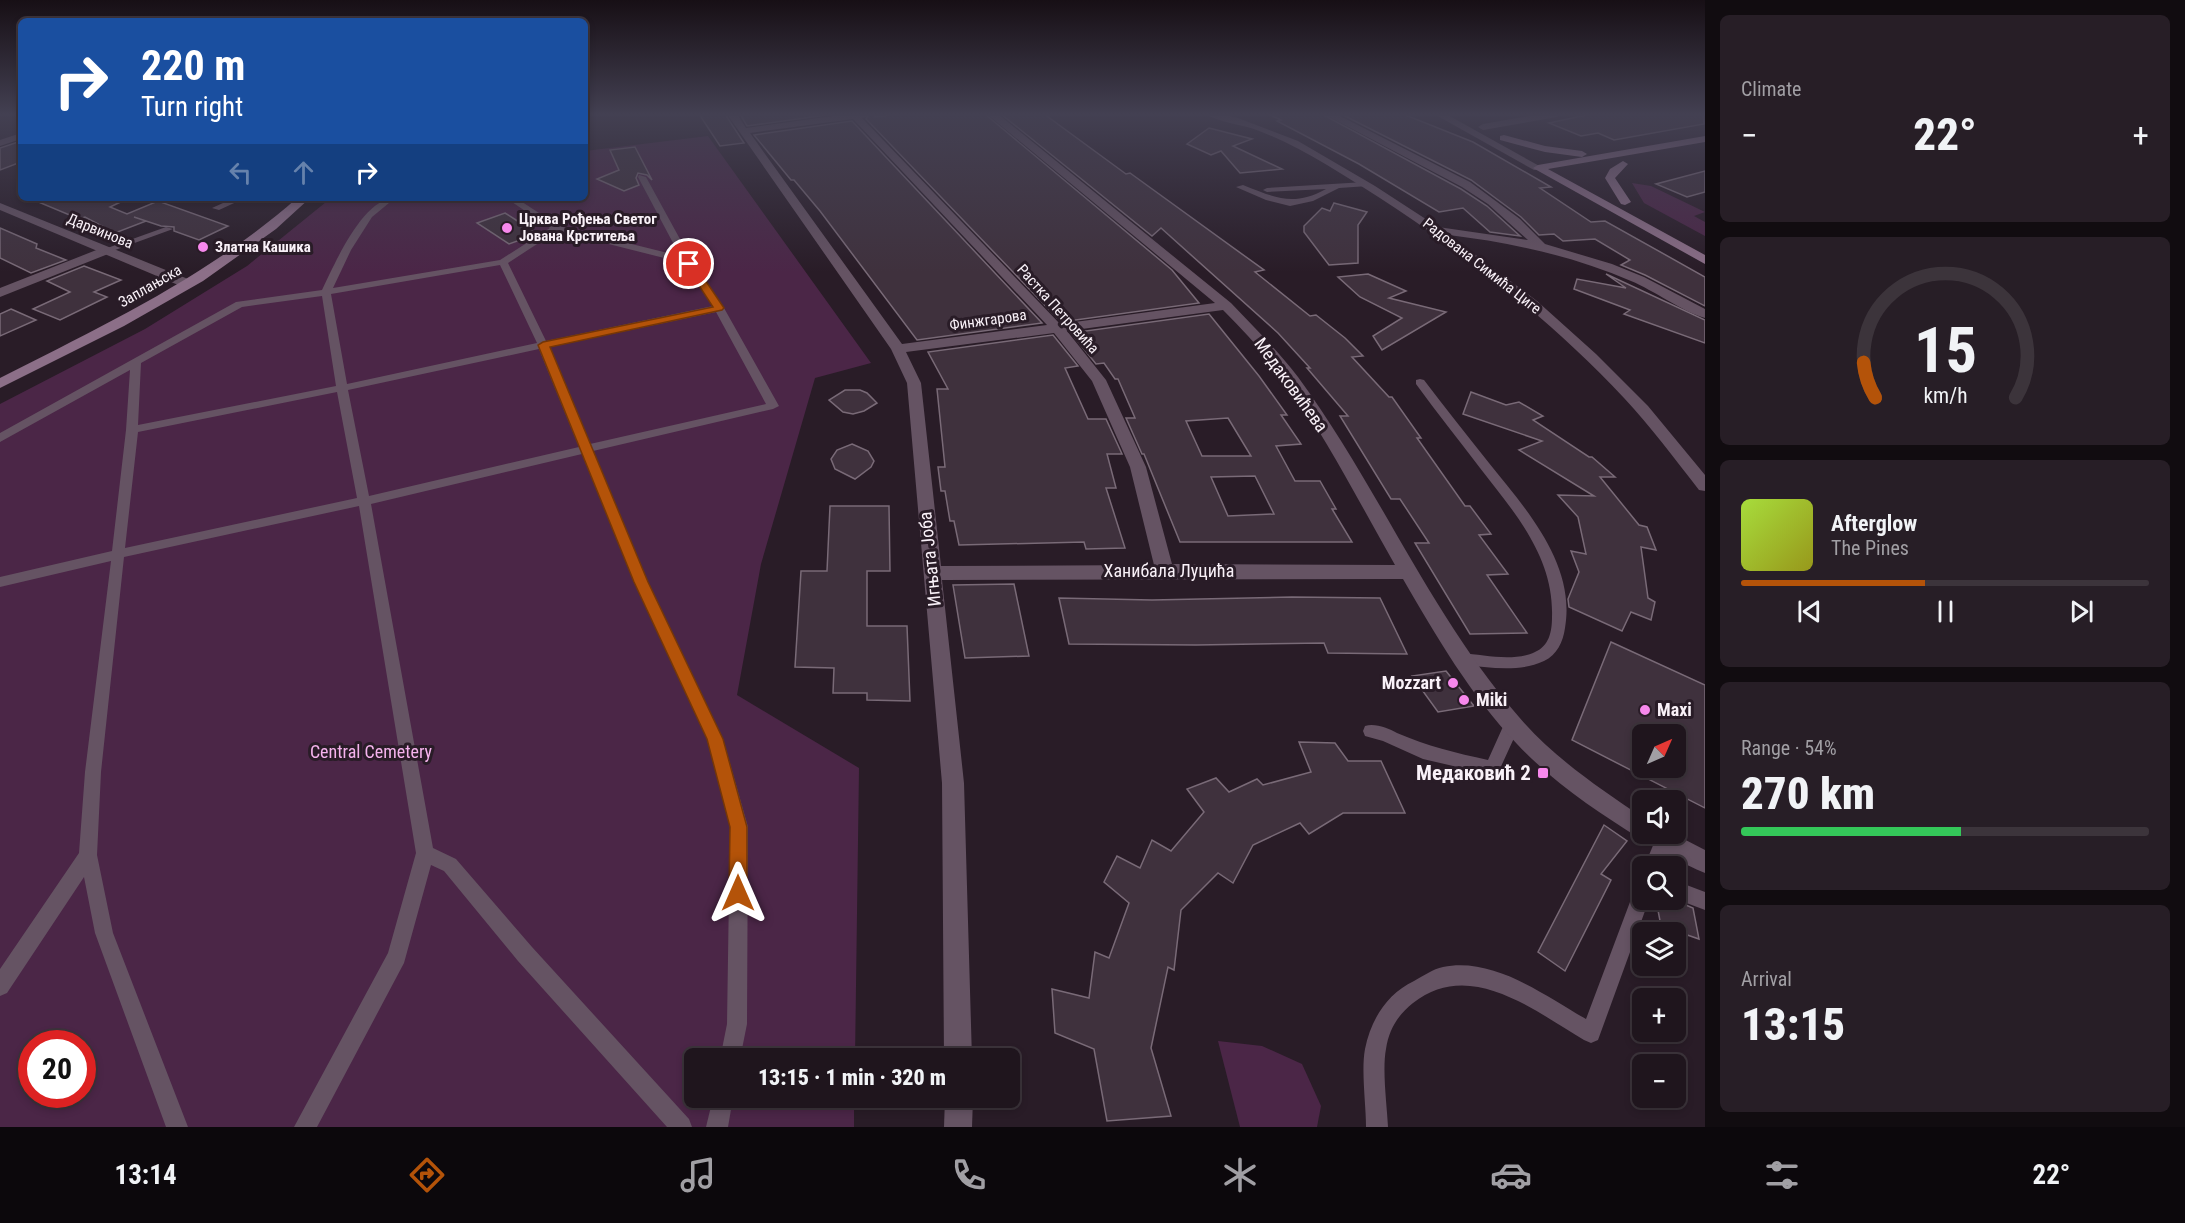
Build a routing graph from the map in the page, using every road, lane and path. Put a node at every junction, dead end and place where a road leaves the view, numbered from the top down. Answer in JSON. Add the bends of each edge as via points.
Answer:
{"nodes":[{"id":1,"x":768,"y":167,"type":"edge"},
{"id":2,"x":907,"y":167,"type":"edge"},
{"id":3,"x":1056,"y":167,"type":"edge"},
{"id":4,"x":1336,"y":167,"type":"edge"},
{"id":5,"x":1436,"y":167,"type":"edge"},
{"id":6,"x":1548,"y":167,"type":"edge"},
{"id":7,"x":1571,"y":167,"type":"edge"},
{"id":8,"x":1613,"y":167,"type":"edge"},
{"id":9,"x":1621,"y":167,"type":"edge"},
{"id":10,"x":1538,"y":168,"type":"edge"},
{"id":11,"x":1555,"y":171,"type":"junction"},
{"id":12,"x":1572,"y":173,"type":"junction"},
{"id":13,"x":642,"y":177,"type":"dead end"},
{"id":14,"x":1365,"y":184,"type":"junction"},
{"id":15,"x":1337,"y":186,"type":"junction"},
{"id":16,"x":1240,"y":187,"type":"dead end"},
{"id":17,"x":1267,"y":190,"type":"dead end"},
{"id":18,"x":234,"y":201,"type":"edge"},
{"id":19,"x":300,"y":201,"type":"edge"},
{"id":20,"x":387,"y":201,"type":"edge"},
{"id":21,"x":515,"y":201,"type":"edge"},
{"id":22,"x":1625,"y":202,"type":"junction"},
{"id":23,"x":0,"y":206,"type":"edge"},
{"id":24,"x":216,"y":208,"type":"dead end"},
{"id":25,"x":556,"y":228,"type":"junction"},
{"id":26,"x":169,"y":229,"type":"dead end"},
{"id":27,"x":1437,"y":230,"type":"junction"},
{"id":28,"x":1677,"y":230,"type":"dead end"},
{"id":29,"x":1540,"y":245,"type":"junction"},
{"id":30,"x":104,"y":251,"type":"junction"},
{"id":31,"x":1705,"y":260,"type":"edge"},
{"id":32,"x":687,"y":261,"type":"junction"},
{"id":33,"x":504,"y":262,"type":"junction"},
{"id":34,"x":0,"y":280,"type":"edge"},
{"id":35,"x":189,"y":284,"type":"junction"},
{"id":36,"x":14,"y":286,"type":"junction"},
{"id":37,"x":326,"y":292,"type":"junction"},
{"id":38,"x":0,"y":293,"type":"edge"},
{"id":39,"x":1226,"y":306,"type":"junction"},
{"id":40,"x":719,"y":308,"type":"junction"},
{"id":41,"x":1705,"y":314,"type":"edge"},
{"id":42,"x":1057,"y":328,"type":"junction"},
{"id":43,"x":543,"y":345,"type":"junction"},
{"id":44,"x":898,"y":349,"type":"junction"},
{"id":45,"x":136,"y":362,"type":"junction"},
{"id":46,"x":1420,"y":382,"type":"dead end"},
{"id":47,"x":0,"y":384,"type":"edge"},
{"id":48,"x":342,"y":388,"type":"junction"},
{"id":49,"x":132,"y":430,"type":"junction"},
{"id":50,"x":0,"y":438,"type":"edge"},
{"id":51,"x":586,"y":449,"type":"junction"},
{"id":52,"x":1705,"y":486,"type":"edge"},
{"id":53,"x":364,"y":501,"type":"junction"},
{"id":54,"x":118,"y":554,"type":"junction"},
{"id":55,"x":1165,"y":571,"type":"junction"},
{"id":56,"x":1408,"y":572,"type":"junction"},
{"id":57,"x":931,"y":573,"type":"junction"},
{"id":58,"x":0,"y":582,"type":"edge"},
{"id":59,"x":1462,"y":659,"type":"junction"},
{"id":60,"x":1512,"y":725,"type":"junction"},
{"id":61,"x":1371,"y":731,"type":"dead end"},
{"id":62,"x":1632,"y":822,"type":"edge"},
{"id":63,"x":1669,"y":844,"type":"edge"},
{"id":64,"x":425,"y":853,"type":"junction"},
{"id":65,"x":88,"y":855,"type":"junction"},
{"id":66,"x":1705,"y":862,"type":"edge"},
{"id":67,"x":1686,"y":894,"type":"edge"},
{"id":68,"x":1705,"y":901,"type":"edge"},
{"id":69,"x":1636,"y":910,"type":"edge"},
{"id":70,"x":0,"y":986,"type":"edge"},
{"id":71,"x":732,"y":1048,"type":"edge"},
{"id":72,"x":958,"y":1048,"type":"edge"},
{"id":73,"x":721,"y":1108,"type":"edge"},
{"id":74,"x":958,"y":1108,"type":"edge"},
{"id":75,"x":177,"y":1127,"type":"edge"},
{"id":76,"x":305,"y":1127,"type":"edge"},
{"id":77,"x":681,"y":1127,"type":"edge"},
{"id":78,"x":717,"y":1127,"type":"edge"},
{"id":79,"x":958,"y":1127,"type":"edge"},
{"id":80,"x":1377,"y":1127,"type":"edge"}],
"edges":[{"from":1,"to":44,"type":"street","name":"Игњата Јоба"},
{"from":2,"to":42,"type":"street","name":"Растка Петровића"},
{"from":3,"to":39,"type":"street","name":"Медаковићева"},
{"from":4,"to":14,"type":"street","name":"Радована Симића Циге"},
{"from":5,"to":29,"type":"street","via":[[1507,212]]},
{"from":6,"to":11,"type":"street"},
{"from":7,"to":11,"type":"main road"},
{"from":8,"to":12,"type":"main road"},
{"from":9,"to":22,"type":"main road","via":[[1610,178]]},
{"from":10,"to":11,"type":"main road"},
{"from":11,"to":12,"type":"main road"},
{"from":11,"to":31,"type":"main road"},
{"from":12,"to":22,"type":"main road"},
{"from":13,"to":32,"type":"lane"},
{"from":14,"to":15,"type":"lane"},
{"from":14,"to":27,"type":"street","name":"Радована Симића Циге"},
{"from":15,"to":16,"type":"lane","via":[[1311,201],[1295,204]]},
{"from":15,"to":17,"type":"lane"},
{"from":18,"to":24,"type":"lane"},
{"from":19,"to":35,"type":"main road","name":"Заплањска"},
{"from":20,"to":37,"type":"lane","via":[[369,216],[346,250]]},
{"from":21,"to":25,"type":"lane"},
{"from":22,"to":28,"type":"main road"},
{"from":23,"to":30,"type":"street","name":"Дарвинова"},
{"from":25,"to":32,"type":"lane"},
{"from":25,"to":33,"type":"lane"},
{"from":26,"to":30,"type":"lane"},
{"from":27,"to":29,"type":"street"},
{"from":27,"to":52,"type":"street","name":"Радована Симића Циге","via":[[1570,336],[1622,387]]},
{"from":29,"to":41,"type":"street","via":[[1617,268]]},
{"from":30,"to":35,"type":"street","name":"Дарвинова"},
{"from":30,"to":36,"type":"street"},
{"from":32,"to":40,"type":"lane"},
{"from":33,"to":37,"type":"lane"},
{"from":33,"to":43,"type":"lane"},
{"from":34,"to":36,"type":"street"},
{"from":35,"to":47,"type":"main road","name":"Заплањска"},
{"from":36,"to":38,"type":"street"},
{"from":37,"to":45,"type":"lane","via":[[239,304]]},
{"from":37,"to":48,"type":"lane"},
{"from":39,"to":42,"type":"street","name":"Финжгарова"},
{"from":39,"to":56,"type":"street","name":"Медаковићева","via":[[1261,341],[1300,391]]},
{"from":40,"to":43,"type":"lane"},
{"from":40,"to":51,"type":"lane","via":[[773,406]]},
{"from":42,"to":44,"type":"street","name":"Финжгарова"},
{"from":42,"to":55,"type":"street","name":"Растка Петровића","via":[[1098,380],[1138,467]]},
{"from":43,"to":48,"type":"lane"},
{"from":43,"to":51,"type":"lane"},
{"from":44,"to":57,"type":"street","name":"Игњата Јоба","via":[[914,383]]},
{"from":45,"to":49,"type":"lane"},
{"from":45,"to":50,"type":"lane"},
{"from":46,"to":59,"type":"lane","via":[[1528,522],[1550,564],[1558,594],[1557,637],[1547,652],[1526,661]]},
{"from":48,"to":49,"type":"lane"},
{"from":48,"to":53,"type":"lane"},
{"from":49,"to":54,"type":"lane"},
{"from":51,"to":53,"type":"lane"},
{"from":51,"to":71,"type":"lane","via":[[641,582],[715,739],[739,827],[737,1024]]},
{"from":53,"to":54,"type":"lane"},
{"from":53,"to":64,"type":"lane"},
{"from":54,"to":58,"type":"lane"},
{"from":54,"to":65,"type":"lane","via":[[93,772]]},
{"from":55,"to":56,"type":"street","name":"Ханибала Луцића"},
{"from":55,"to":57,"type":"street","name":"Ханибала Луцића"},
{"from":56,"to":59,"type":"street","name":"Медаковићева"},
{"from":57,"to":72,"type":"street","name":"Игњата Јоба","via":[[953,783]]},
{"from":59,"to":60,"type":"street","name":"Медаковићева"},
{"from":60,"to":61,"type":"lane","via":[[1492,768],[1423,752]]},
{"from":60,"to":62,"type":"street"},
{"from":63,"to":66,"type":"street"},
{"from":64,"to":76,"type":"lane","via":[[397,956]]},
{"from":64,"to":77,"type":"lane","via":[[450,865]]},
{"from":65,"to":70,"type":"lane"},
{"from":65,"to":75,"type":"lane","via":[[104,933]]},
{"from":67,"to":68,"type":"lane"},
{"from":69,"to":80,"type":"lane","via":[[1591,1033],[1523,993],[1476,975],[1442,977],[1394,1006],[1375,1050]]},
{"from":73,"to":78,"type":"lane"},
{"from":74,"to":79,"type":"street"}]}
